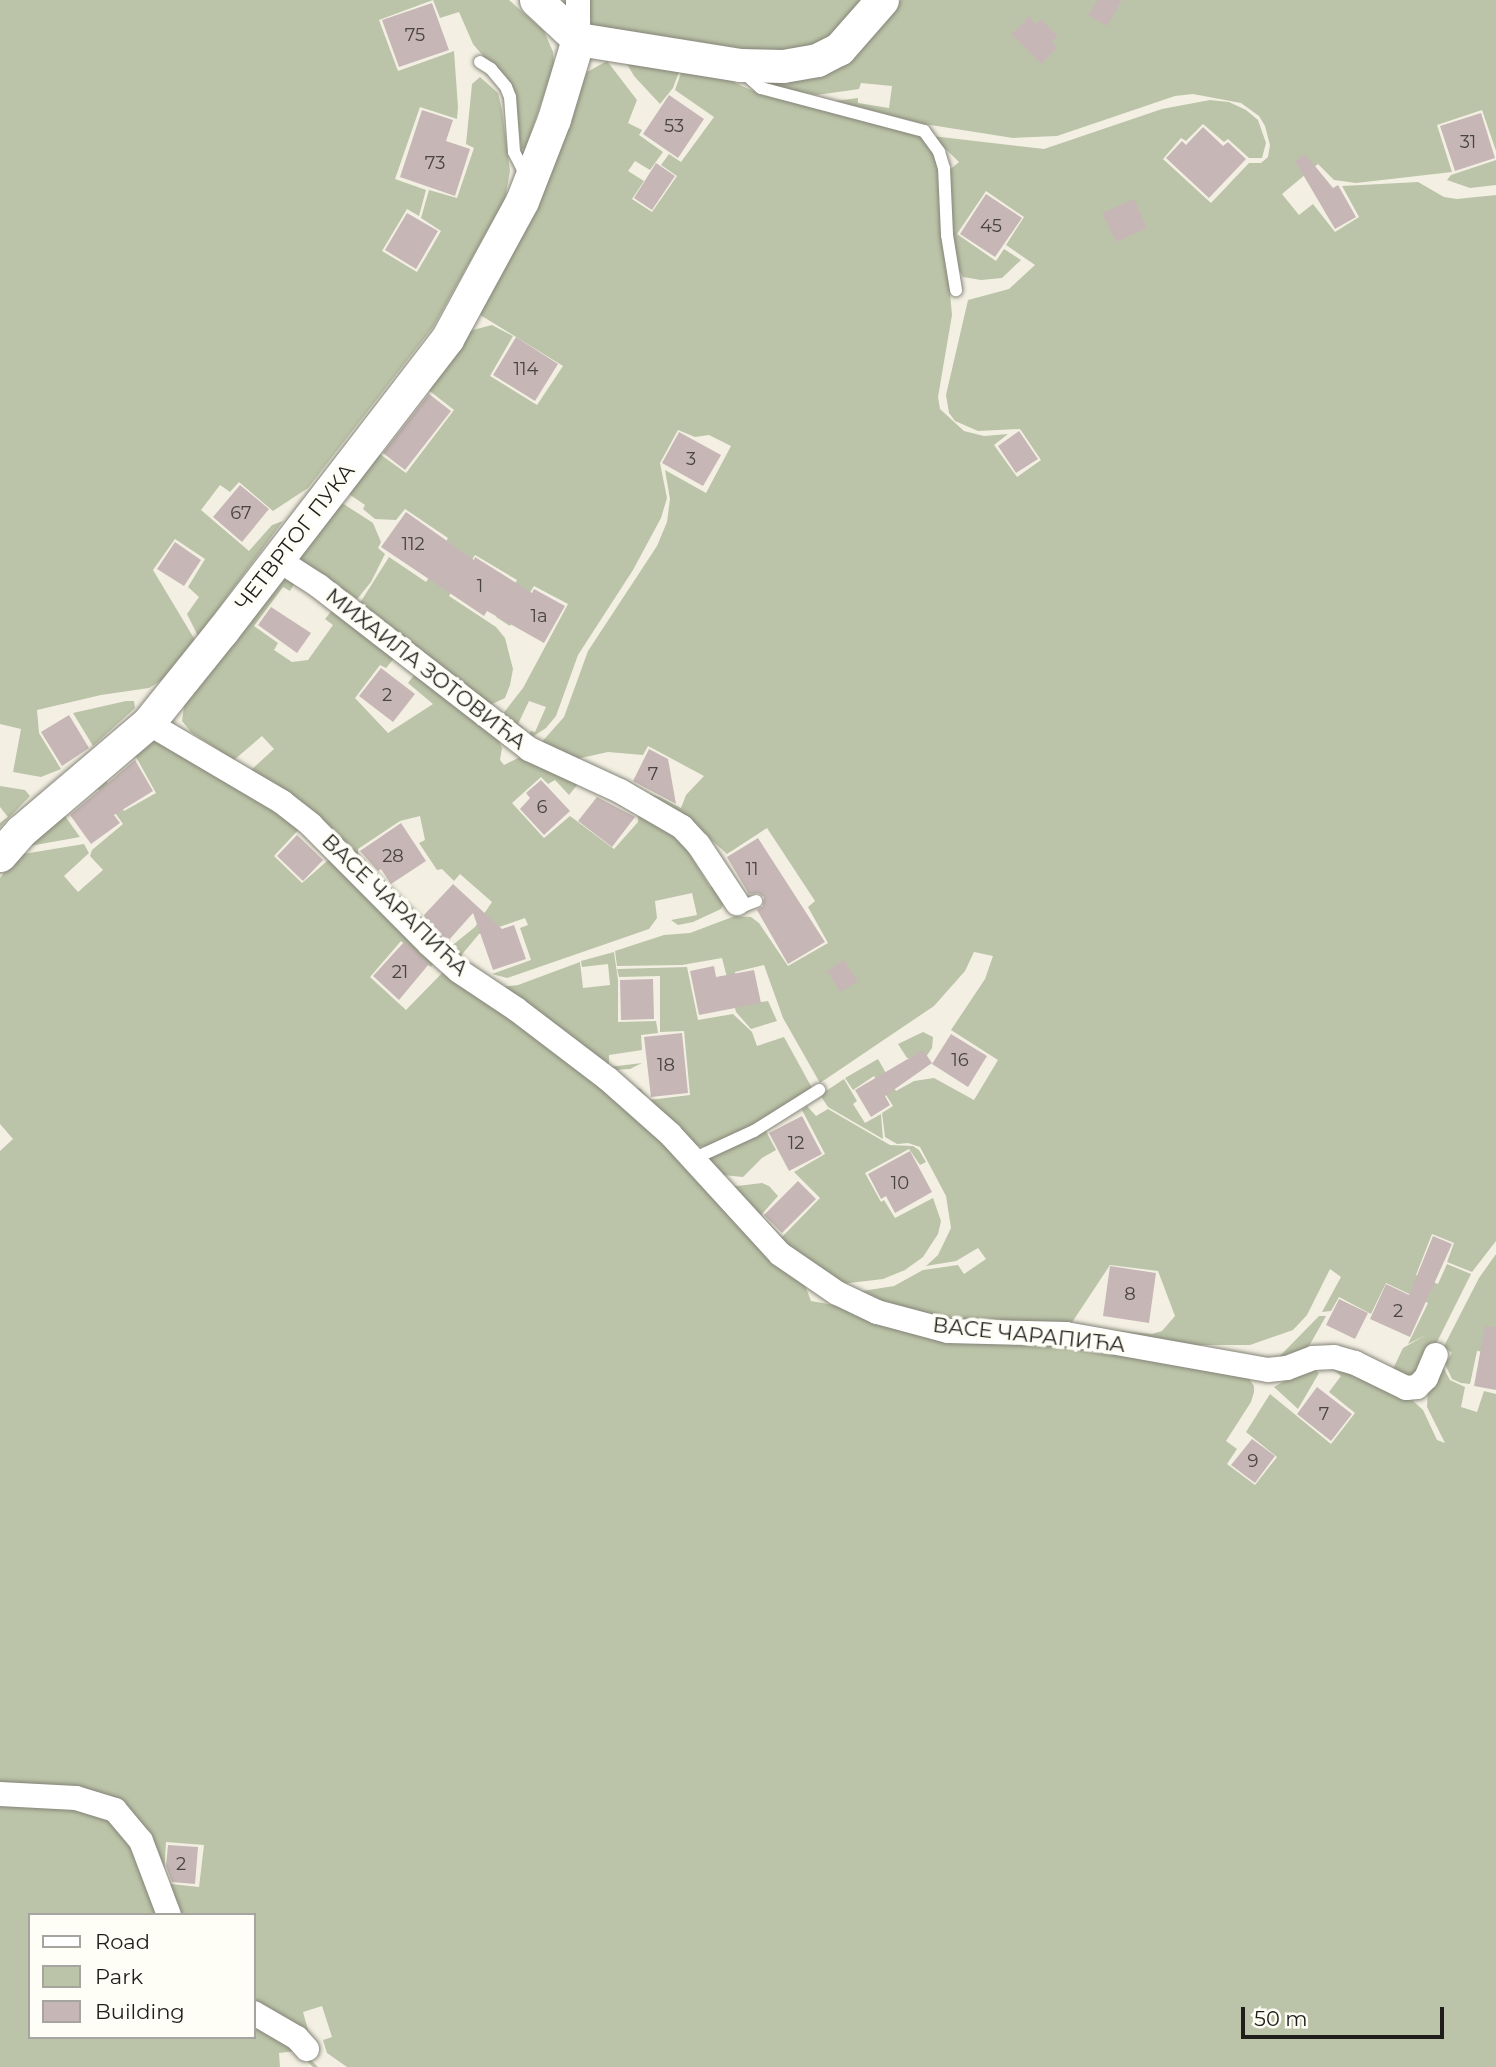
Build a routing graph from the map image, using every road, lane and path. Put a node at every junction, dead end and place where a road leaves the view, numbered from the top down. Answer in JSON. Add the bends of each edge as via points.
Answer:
{"nodes":[{"id":1,"x":536,"y":0,"type":"edge"},
{"id":2,"x":578,"y":0,"type":"edge"},
{"id":3,"x":882,"y":0,"type":"edge"},
{"id":4,"x":578,"y":39,"type":"junction"},
{"id":5,"x":480,"y":62,"type":"dead end"},
{"id":6,"x":749,"y":66,"type":"junction"},
{"id":7,"x":533,"y":174,"type":"junction"},
{"id":8,"x":956,"y":290,"type":"dead end"},
{"id":9,"x":276,"y":559,"type":"junction"},
{"id":10,"x":148,"y":723,"type":"junction"},
{"id":11,"x":0,"y":855,"type":"edge"},
{"id":12,"x":746,"y":902,"type":"dead end"},
{"id":13,"x":820,"y":1090,"type":"dead end"},
{"id":14,"x":693,"y":1159,"type":"junction"},
{"id":15,"x":1436,"y":1355,"type":"dead end"},
{"id":16,"x":0,"y":1794,"type":"edge"},
{"id":17,"x":168,"y":1913,"type":"edge"},
{"id":18,"x":256,"y":2014,"type":"edge"},
{"id":19,"x":307,"y":2049,"type":"dead end"}],
"edges":[{"from":1,"to":4,"type":"street"},
{"from":2,"to":4,"type":"street"},
{"from":3,"to":6,"type":"street","via":[[839,49],[817,60]]},
{"from":4,"to":6,"type":"street"},
{"from":4,"to":7,"type":"street","name":"ЧЕТВРТОГ ПУКА"},
{"from":5,"to":7,"type":"lane","via":[[506,87],[514,152],[523,168]]},
{"from":6,"to":8,"type":"lane","via":[[751,79],[761,88],[924,131],[944,168],[947,235]]},
{"from":7,"to":9,"type":"street","name":"ЧЕТВРТОГ ПУКА","via":[[447,339]]},
{"from":9,"to":10,"type":"street","name":"ЧЕТВРТОГ ПУКА"},
{"from":9,"to":12,"type":"street","name":"МИХАИЛА ЗОТОВИЋА","via":[[319,586],[528,749],[620,791],[682,827]]},
{"from":10,"to":11,"type":"street","name":"ЧЕТВРТОГ ПУКА","via":[[21,831]]},
{"from":10,"to":14,"type":"street","name":"ВАСЕ ЧАРАПИЋА","via":[[311,825],[459,971],[608,1079]]},
{"from":13,"to":14,"type":"lane","via":[[754,1130]]},
{"from":14,"to":15,"type":"street","name":"ВАСЕ ЧАРАПИЋА","via":[[780,1254],[812,1279],[877,1312],[916,1323],[948,1331],[1066,1335],[1268,1370],[1312,1357],[1334,1357],[1406,1388],[1418,1387]]},
{"from":16,"to":17,"type":"street","via":[[76,1798],[115,1810],[141,1841]]},
{"from":18,"to":19,"type":"street"}]}
